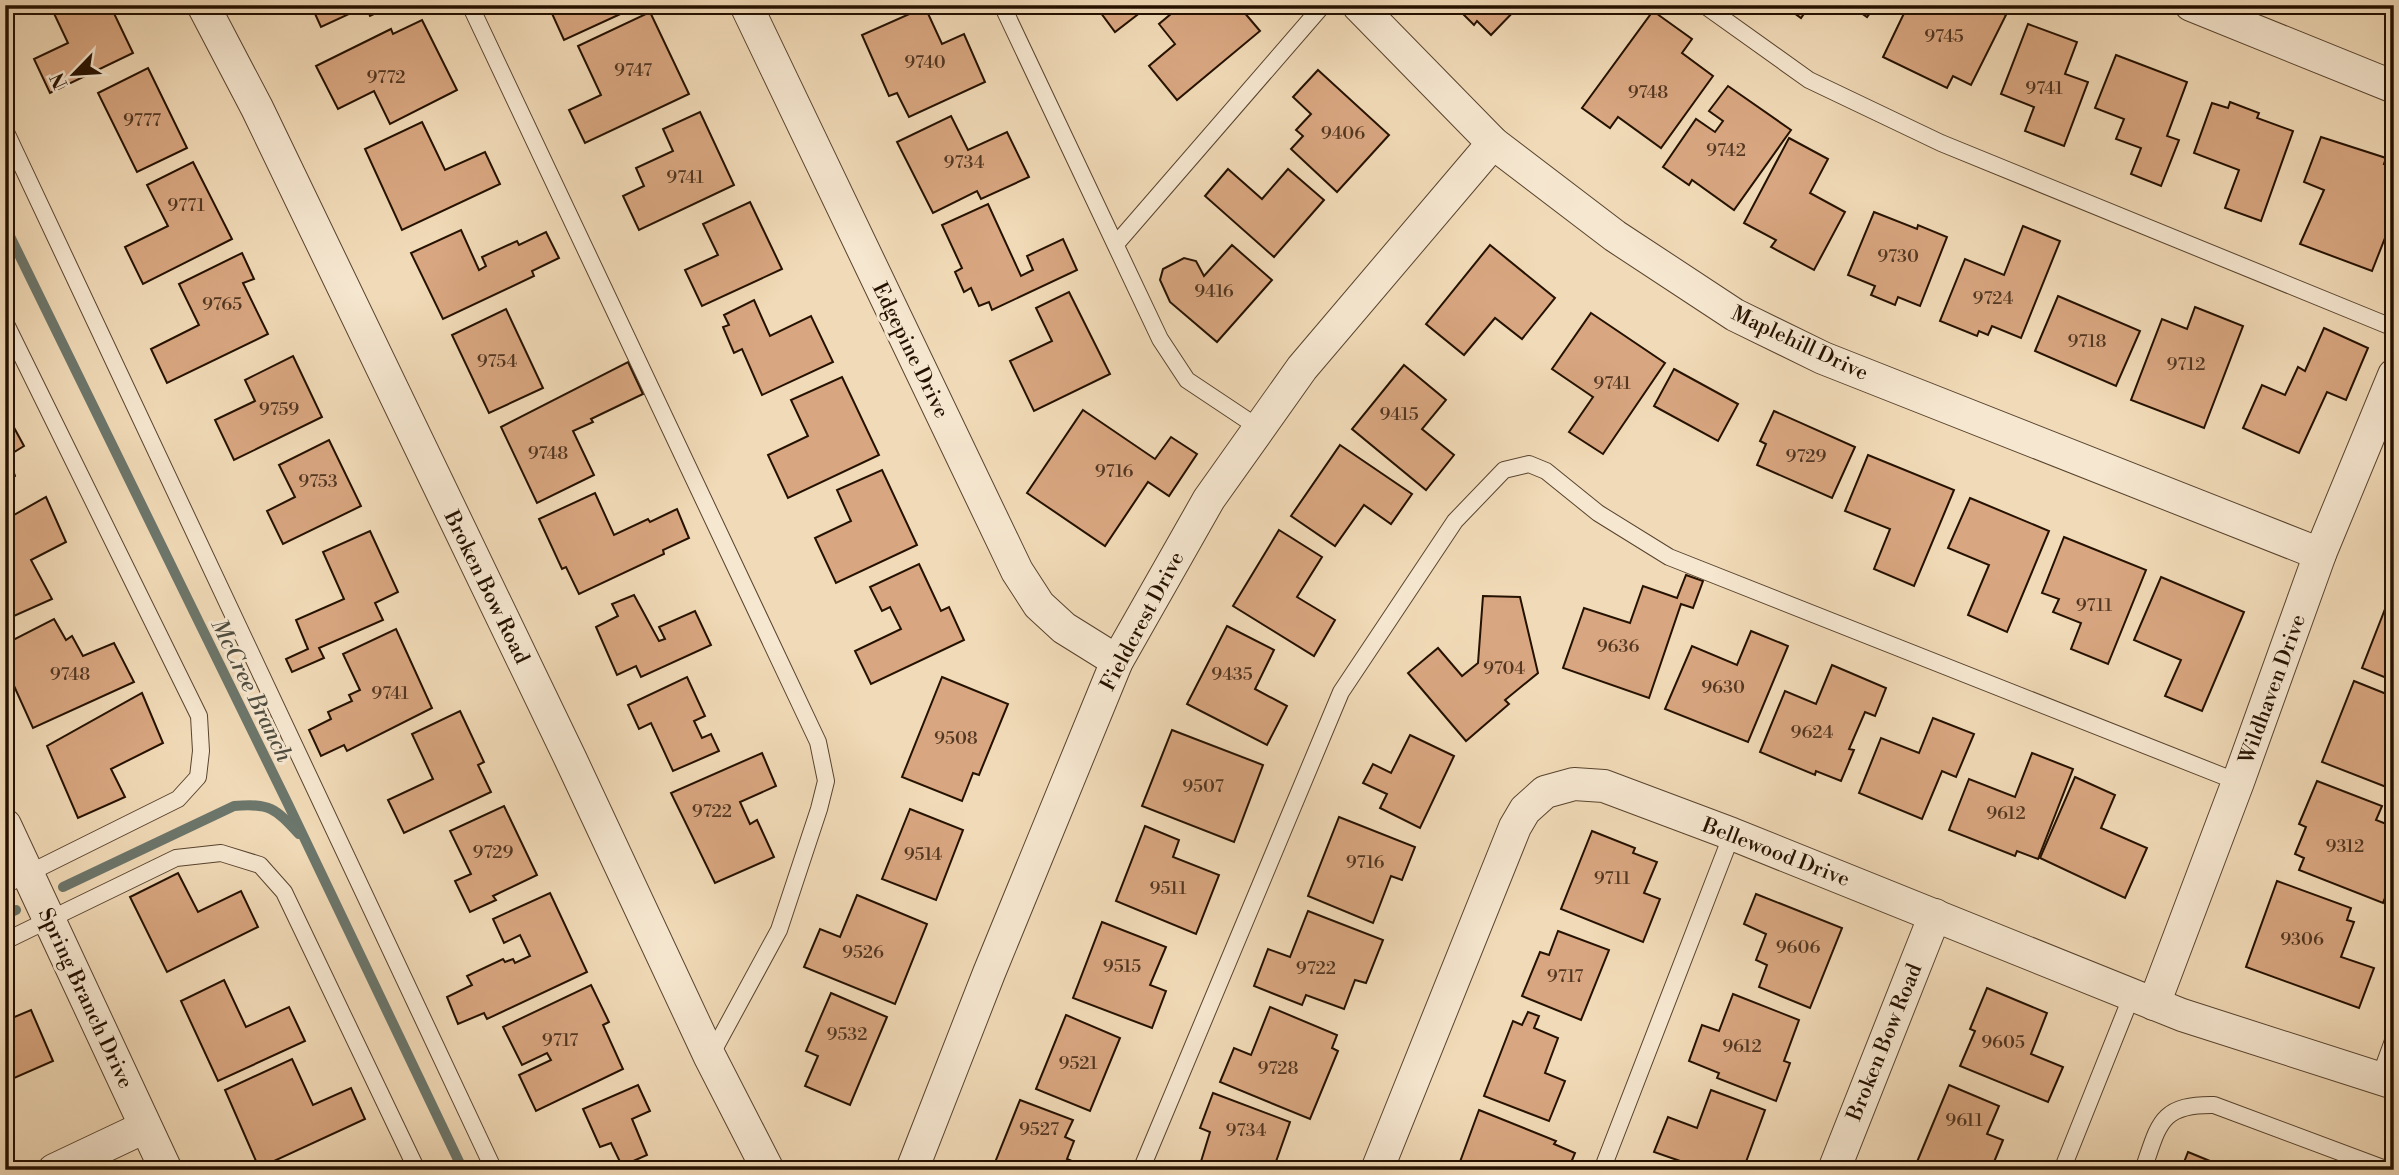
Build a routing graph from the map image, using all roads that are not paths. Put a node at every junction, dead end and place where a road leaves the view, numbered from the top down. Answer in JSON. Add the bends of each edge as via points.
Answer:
{"nodes":[{"id":1,"x":202,"y":5,"type":"edge"},
{"id":2,"x":470,"y":5,"type":"edge"},
{"id":3,"x":746,"y":5,"type":"edge"},
{"id":4,"x":1002,"y":5,"type":"edge"},
{"id":5,"x":1323,"y":5,"type":"edge"},
{"id":6,"x":1358,"y":5,"type":"edge"},
{"id":7,"x":1703,"y":5,"type":"edge"},
{"id":8,"x":2191,"y":5,"type":"edge"},
{"id":9,"x":2394,"y":88,"type":"edge"},
{"id":10,"x":5,"y":130,"type":"edge"},
{"id":11,"x":1493,"y":143,"type":"junction"},
{"id":12,"x":1116,"y":244,"type":"junction"},
{"id":13,"x":5,"y":322,"type":"edge"},
{"id":14,"x":2394,"y":328,"type":"edge"},
{"id":15,"x":2394,"y":375,"type":"edge"},
{"id":16,"x":1259,"y":428,"type":"junction"},
{"id":17,"x":2320,"y":554,"type":"junction"},
{"id":18,"x":1116,"y":662,"type":"junction"},
{"id":19,"x":2238,"y":782,"type":"junction"},
{"id":20,"x":5,"y":825,"type":"edge"},
{"id":21,"x":1732,"y":834,"type":"junction"},
{"id":22,"x":17,"y":880,"type":"edge"},
{"id":23,"x":1935,"y":915,"type":"junction"},
{"id":24,"x":50,"y":920,"type":"junction"},
{"id":25,"x":5,"y":941,"type":"edge"},
{"id":26,"x":2143,"y":999,"type":"junction"},
{"id":27,"x":2394,"y":1038,"type":"edge"},
{"id":28,"x":710,"y":1057,"type":"junction"},
{"id":29,"x":2386,"y":1081,"type":"edge"},
{"id":30,"x":145,"y":1127,"type":"junction"},
{"id":31,"x":54,"y":1170,"type":"edge"},
{"id":32,"x":166,"y":1170,"type":"edge"},
{"id":33,"x":417,"y":1170,"type":"edge"},
{"id":34,"x":494,"y":1170,"type":"edge"},
{"id":35,"x":768,"y":1170,"type":"edge"},
{"id":36,"x":912,"y":1170,"type":"edge"},
{"id":37,"x":1141,"y":1170,"type":"edge"},
{"id":38,"x":1377,"y":1170,"type":"edge"},
{"id":39,"x":1602,"y":1170,"type":"edge"},
{"id":40,"x":1834,"y":1170,"type":"edge"},
{"id":41,"x":2062,"y":1170,"type":"edge"},
{"id":42,"x":2143,"y":1170,"type":"edge"},
{"id":43,"x":2388,"y":1170,"type":"edge"}],
"edges":[{"from":1,"to":28,"type":"street","name":"Broken Bow Road","via":[[257,108]]},
{"from":2,"to":28,"type":"lane","via":[[818,742],[826,781],[779,930]]},
{"from":3,"to":18,"type":"street","name":"Edgepine Drive","via":[[1017,571],[1039,605],[1063,628]]},
{"from":4,"to":12,"type":"lane"},
{"from":5,"to":12,"type":"lane"},
{"from":6,"to":11,"type":"street","name":"Maplehill Drive"},
{"from":7,"to":14,"type":"lane","via":[[1809,80],[1941,142]]},
{"from":8,"to":9,"type":"street"},
{"from":10,"to":34,"type":"lane"},
{"from":11,"to":16,"type":"street","name":"Fieldcrest Drive","via":[[1302,368]]},
{"from":11,"to":17,"type":"street","name":"Maplehill Drive","via":[[1615,236],[1735,315],[1824,358]]},
{"from":12,"to":16,"type":"lane","via":[[1160,339],[1187,380]]},
{"from":13,"to":22,"type":"lane","via":[[199,716],[201,751],[198,777],[177,799]]},
{"from":15,"to":17,"type":"street","name":"Wildhaven Drive"},
{"from":16,"to":18,"type":"street","name":"Fieldcrest Drive","via":[[1209,499]]},
{"from":17,"to":19,"type":"street","name":"Wildhaven Drive"},
{"from":18,"to":36,"type":"street","name":"Fieldcrest Drive"},
{"from":19,"to":26,"type":"street","name":"Wildhaven Drive"},
{"from":19,"to":37,"type":"lane","via":[[1669,557],[1598,513],[1546,471],[1529,464],[1504,470],[1455,521],[1341,692]]},
{"from":20,"to":22,"type":"street","name":"Spring Branch Drive"},
{"from":21,"to":23,"type":"street","name":"Bellewood Drive"},
{"from":21,"to":38,"type":"street","name":"Bellewood Drive","via":[[1604,786],[1574,784],[1545,792],[1525,810]]},
{"from":21,"to":39,"type":"lane"},
{"from":22,"to":24,"type":"street","name":"Spring Branch Drive"},
{"from":23,"to":26,"type":"street","name":"Bellewood Drive"},
{"from":23,"to":40,"type":"street","name":"Broken Bow Road"},
{"from":24,"to":25,"type":"lane"},
{"from":24,"to":30,"type":"street","name":"Spring Branch Drive"},
{"from":24,"to":33,"type":"lane","via":[[176,858],[221,853],[260,865],[284,892]]},
{"from":26,"to":29,"type":"street","name":"Bellewood Drive"},
{"from":26,"to":41,"type":"lane"},
{"from":27,"to":29,"type":"lane"},
{"from":28,"to":35,"type":"street","name":"Broken Bow Road"},
{"from":30,"to":31,"type":"street"},
{"from":30,"to":32,"type":"street","name":"Spring Branch Drive"},
{"from":42,"to":43,"type":"lane","via":[[2160,1123],[2172,1112],[2190,1105],[2214,1105]]}]}
